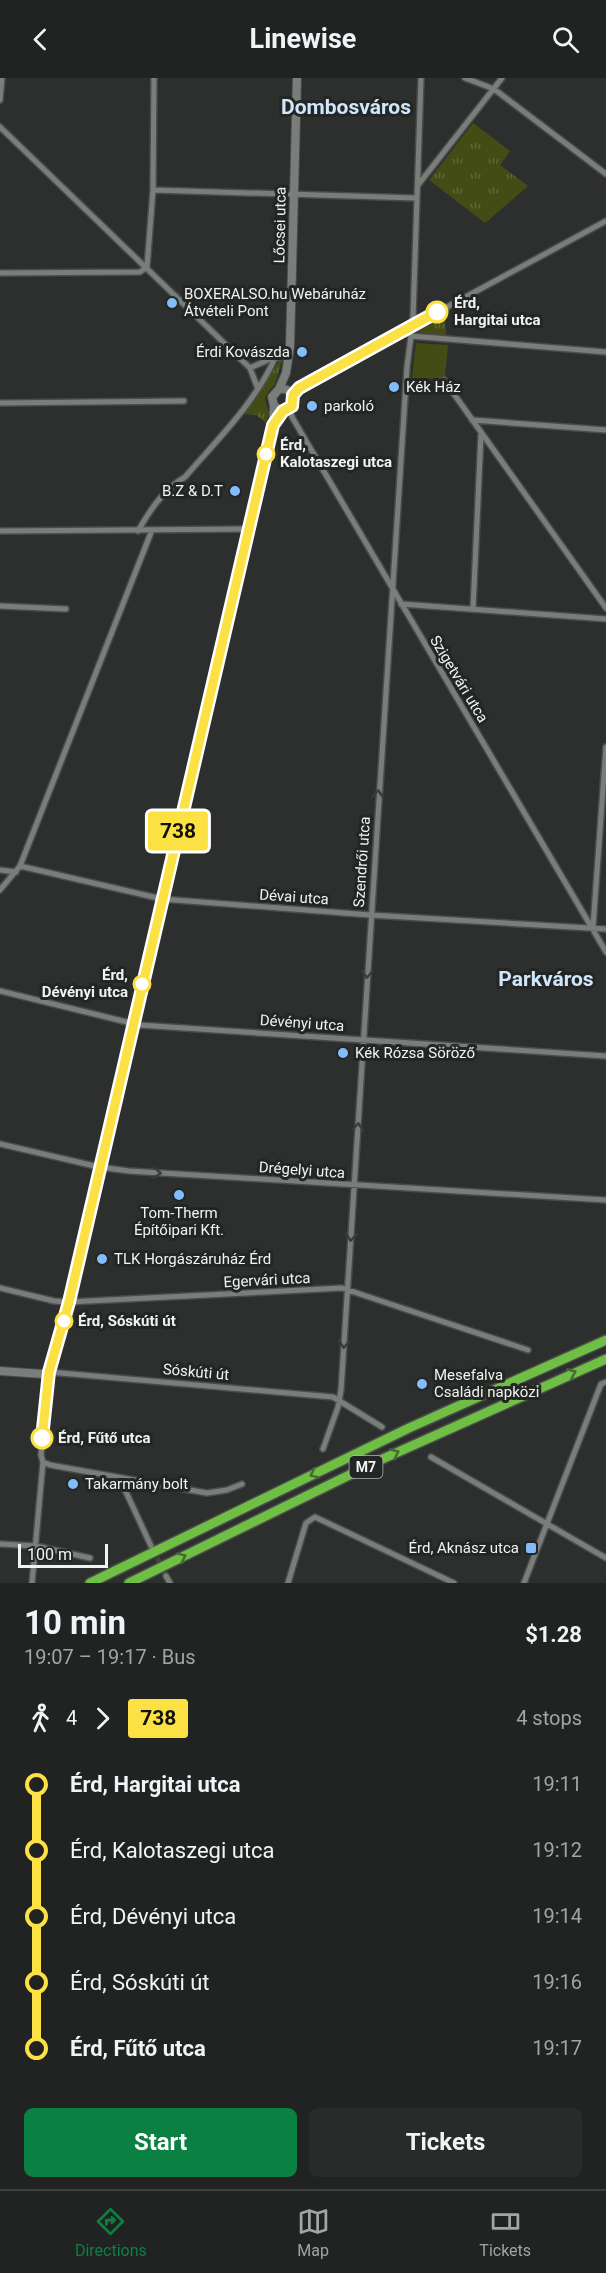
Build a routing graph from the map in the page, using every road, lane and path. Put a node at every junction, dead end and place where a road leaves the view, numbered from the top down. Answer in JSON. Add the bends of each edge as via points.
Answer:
{"nodes":[{"id":1,"x":2,"y":78,"type":"edge"},
{"id":2,"x":154,"y":78,"type":"edge"},
{"id":3,"x":297,"y":78,"type":"edge"},
{"id":4,"x":421,"y":78,"type":"edge"},
{"id":5,"x":465,"y":78,"type":"edge"},
{"id":6,"x":502,"y":78,"type":"edge"},
{"id":7,"x":494,"y":89,"type":"junction"},
{"id":8,"x":0,"y":100,"type":"edge"},
{"id":9,"x":0,"y":127,"type":"edge"},
{"id":10,"x":606,"y":174,"type":"edge"},
{"id":11,"x":417,"y":186,"type":"junction"},
{"id":12,"x":153,"y":190,"type":"junction"},
{"id":13,"x":294,"y":195,"type":"junction"},
{"id":14,"x":416,"y":198,"type":"junction"},
{"id":15,"x":606,"y":222,"type":"edge"},
{"id":16,"x":147,"y":267,"type":"junction"},
{"id":17,"x":0,"y":273,"type":"edge"},
{"id":18,"x":410,"y":326,"type":"junction"},
{"id":19,"x":411,"y":336,"type":"junction"},
{"id":20,"x":606,"y":352,"type":"edge"},
{"id":21,"x":289,"y":357,"type":"junction"},
{"id":22,"x":275,"y":358,"type":"junction"},
{"id":23,"x":250,"y":368,"type":"junction"},
{"id":24,"x":444,"y":380,"type":"dead end"},
{"id":25,"x":258,"y":389,"type":"junction"},
{"id":26,"x":288,"y":391,"type":"junction"},
{"id":27,"x":184,"y":401,"type":"dead end"},
{"id":28,"x":0,"y":403,"type":"edge"},
{"id":29,"x":274,"y":406,"type":"junction"},
{"id":30,"x":286,"y":409,"type":"junction"},
{"id":31,"x":471,"y":420,"type":"junction"},
{"id":32,"x":273,"y":425,"type":"junction"},
{"id":33,"x":606,"y":430,"type":"edge"},
{"id":34,"x":482,"y":434,"type":"junction"},
{"id":35,"x":248,"y":529,"type":"junction"},
{"id":36,"x":152,"y":530,"type":"junction"},
{"id":37,"x":0,"y":531,"type":"edge"},
{"id":38,"x":138,"y":531,"type":"junction"},
{"id":39,"x":392,"y":590,"type":"junction"},
{"id":40,"x":401,"y":604,"type":"junction"},
{"id":41,"x":0,"y":606,"type":"edge"},
{"id":42,"x":606,"y":608,"type":"edge"},
{"id":43,"x":66,"y":609,"type":"dead end"},
{"id":44,"x":473,"y":609,"type":"junction"},
{"id":45,"x":606,"y":619,"type":"edge"},
{"id":46,"x":606,"y":747,"type":"edge"},
{"id":47,"x":20,"y":866,"type":"junction"},
{"id":48,"x":0,"y":870,"type":"edge"},
{"id":49,"x":16,"y":872,"type":"junction"},
{"id":50,"x":0,"y":890,"type":"edge"},
{"id":51,"x":162,"y":899,"type":"junction"},
{"id":52,"x":370,"y":915,"type":"junction"},
{"id":53,"x":592,"y":928,"type":"junction"},
{"id":54,"x":606,"y":929,"type":"edge"},
{"id":55,"x":606,"y":952,"type":"edge"},
{"id":56,"x":0,"y":991,"type":"edge"},
{"id":57,"x":133,"y":1024,"type":"junction"},
{"id":58,"x":363,"y":1042,"type":"junction"},
{"id":59,"x":606,"y":1056,"type":"edge"},
{"id":60,"x":0,"y":1144,"type":"edge"},
{"id":61,"x":99,"y":1167,"type":"junction"},
{"id":62,"x":355,"y":1185,"type":"junction"},
{"id":63,"x":606,"y":1200,"type":"edge"},
{"id":64,"x":0,"y":1288,"type":"edge"},
{"id":65,"x":348,"y":1289,"type":"junction"},
{"id":66,"x":69,"y":1302,"type":"junction"},
{"id":67,"x":606,"y":1340,"type":"edge"},
{"id":68,"x":528,"y":1350,"type":"dead end"},
{"id":69,"x":606,"y":1359,"type":"edge"},
{"id":70,"x":0,"y":1371,"type":"edge"},
{"id":71,"x":49,"y":1372,"type":"junction"},
{"id":72,"x":604,"y":1383,"type":"edge"},
{"id":73,"x":339,"y":1400,"type":"junction"},
{"id":74,"x":382,"y":1427,"type":"dead end"},
{"id":75,"x":322,"y":1449,"type":"dead end"},
{"id":76,"x":431,"y":1457,"type":"dead end"},
{"id":77,"x":43,"y":1462,"type":"junction"},
{"id":78,"x":111,"y":1476,"type":"junction"},
{"id":79,"x":242,"y":1484,"type":"dead end"},
{"id":80,"x":547,"y":1523,"type":"junction"},
{"id":81,"x":0,"y":1544,"type":"edge"},
{"id":82,"x":36,"y":1546,"type":"junction"},
{"id":83,"x":151,"y":1546,"type":"tunnel mouth"},
{"id":84,"x":90,"y":1558,"type":"dead end"},
{"id":85,"x":606,"y":1558,"type":"edge"},
{"id":86,"x":166,"y":1576,"type":"tunnel mouth"},
{"id":87,"x":32,"y":1583,"type":"edge"},
{"id":88,"x":90,"y":1583,"type":"edge"},
{"id":89,"x":129,"y":1583,"type":"edge"},
{"id":90,"x":170,"y":1583,"type":"edge"},
{"id":91,"x":288,"y":1583,"type":"edge"},
{"id":92,"x":454,"y":1583,"type":"edge"},
{"id":93,"x":524,"y":1583,"type":"edge"}],
"edges":[{"from":1,"to":8,"type":"street"},
{"from":2,"to":12,"type":"street"},
{"from":3,"to":13,"type":"street","name":"Lőcsei utca"},
{"from":4,"to":11,"type":"street","name":"Szendrői utca"},
{"from":5,"to":7,"type":"street"},
{"from":6,"to":7,"type":"street"},
{"from":7,"to":10,"type":"street"},
{"from":7,"to":11,"type":"street"},
{"from":9,"to":16,"type":"street"},
{"from":11,"to":14,"type":"street","name":"Szendrői utca"},
{"from":12,"to":13,"type":"street"},
{"from":12,"to":16,"type":"street"},
{"from":13,"to":14,"type":"street"},
{"from":13,"to":21,"type":"street","name":"Lőcsei utca"},
{"from":14,"to":18,"type":"street","name":"Szendrői utca"},
{"from":15,"to":18,"type":"street"},
{"from":16,"to":17,"type":"street","via":[[140,272]]},
{"from":16,"to":23,"type":"street"},
{"from":18,"to":19,"type":"street","name":"Szendrői utca"},
{"from":18,"to":26,"type":"street"},
{"from":19,"to":20,"type":"street"},
{"from":19,"to":39,"type":"street","name":"Szendrői utca"},
{"from":21,"to":22,"type":"street"},
{"from":21,"to":26,"type":"street","name":"Lőcsei utca"},
{"from":22,"to":23,"type":"street"},
{"from":22,"to":25,"type":"street"},
{"from":23,"to":25,"type":"street"},
{"from":24,"to":31,"type":"street"},
{"from":25,"to":38,"type":"street","via":[[185,477],[156,502]]},
{"from":26,"to":29,"type":"street","via":[[273,395]]},
{"from":26,"to":30,"type":"street","via":[[294,402]]},
{"from":27,"to":28,"type":"street"},
{"from":29,"to":30,"type":"street"},
{"from":29,"to":32,"type":"street"},
{"from":30,"to":32,"type":"street"},
{"from":30,"to":39,"type":"street","name":"Szigetvári utca"},
{"from":31,"to":33,"type":"street"},
{"from":31,"to":34,"type":"street"},
{"from":32,"to":35,"type":"street"},
{"from":34,"to":42,"type":"street"},
{"from":34,"to":44,"type":"street"},
{"from":35,"to":36,"type":"street"},
{"from":35,"to":51,"type":"street"},
{"from":36,"to":38,"type":"street"},
{"from":36,"to":47,"type":"street"},
{"from":37,"to":38,"type":"street"},
{"from":39,"to":40,"type":"street","name":"Szigetvári utca"},
{"from":52,"to":39,"type":"street","name":"Szendrői utca","one_way":true},
{"from":40,"to":44,"type":"street"},
{"from":40,"to":53,"type":"street","name":"Szigetvári utca"},
{"from":41,"to":43,"type":"street"},
{"from":44,"to":45,"type":"street"},
{"from":46,"to":53,"type":"street"},
{"from":47,"to":49,"type":"street"},
{"from":47,"to":51,"type":"street","name":"Dévai utca"},
{"from":48,"to":49,"type":"street"},
{"from":49,"to":50,"type":"street"},
{"from":51,"to":52,"type":"street","name":"Dévai utca"},
{"from":51,"to":57,"type":"street"},
{"from":52,"to":53,"type":"street","name":"Dévai utca"},
{"from":52,"to":58,"type":"street","name":"Szendrői utca","one_way":true},
{"from":53,"to":54,"type":"street","name":"Dévai utca"},
{"from":53,"to":55,"type":"street","name":"Szigetvári utca"},
{"from":56,"to":57,"type":"street","name":"Dévényi utca"},
{"from":57,"to":58,"type":"street","name":"Dévényi utca"},
{"from":57,"to":61,"type":"street"},
{"from":58,"to":59,"type":"street","name":"Dévényi utca"},
{"from":62,"to":58,"type":"street","name":"Szendrői utca","one_way":true},
{"from":60,"to":61,"type":"street","name":"Drégelyi utca"},
{"from":61,"to":62,"type":"street","name":"Drégelyi utca","one_way":true},
{"from":61,"to":66,"type":"street"},
{"from":62,"to":63,"type":"street","name":"Drégelyi utca"},
{"from":62,"to":65,"type":"street","name":"Szendrői utca","one_way":true},
{"from":64,"to":66,"type":"street","name":"Egervári utca"},
{"from":65,"to":66,"type":"street","name":"Egervári utca"},
{"from":65,"to":68,"type":"street","name":"Egervári utca"},
{"from":65,"to":73,"type":"street","name":"Szendrői utca","one_way":true},
{"from":66,"to":71,"type":"street"},
{"from":67,"to":88,"type":"highway","number":"M7","one_way":true,"via":[[409,1428]]},
{"from":89,"to":69,"type":"highway","number":"M7","one_way":true,"via":[[378,1461]]},
{"from":70,"to":71,"type":"street","name":"Sóskúti út"},
{"from":71,"to":73,"type":"street","name":"Sóskúti út"},
{"from":71,"to":77,"type":"street"},
{"from":72,"to":80,"type":"street"},
{"from":73,"to":74,"type":"street","name":"Sóskúti út"},
{"from":73,"to":75,"type":"street","name":"Szendrői utca"},
{"from":76,"to":80,"type":"street"},
{"from":77,"to":78,"type":"street"},
{"from":77,"to":82,"type":"street"},
{"from":78,"to":79,"type":"street","via":[[207,1493]]},
{"from":78,"to":83,"type":"street","via":[[126,1492]]},
{"from":80,"to":85,"type":"street"},
{"from":80,"to":93,"type":"street"},
{"from":81,"to":82,"type":"street"},
{"from":82,"to":84,"type":"street"},
{"from":82,"to":87,"type":"street"},
{"from":86,"to":90,"type":"street"},
{"from":91,"to":92,"type":"street","via":[[306,1523],[315,1517]]}]}
